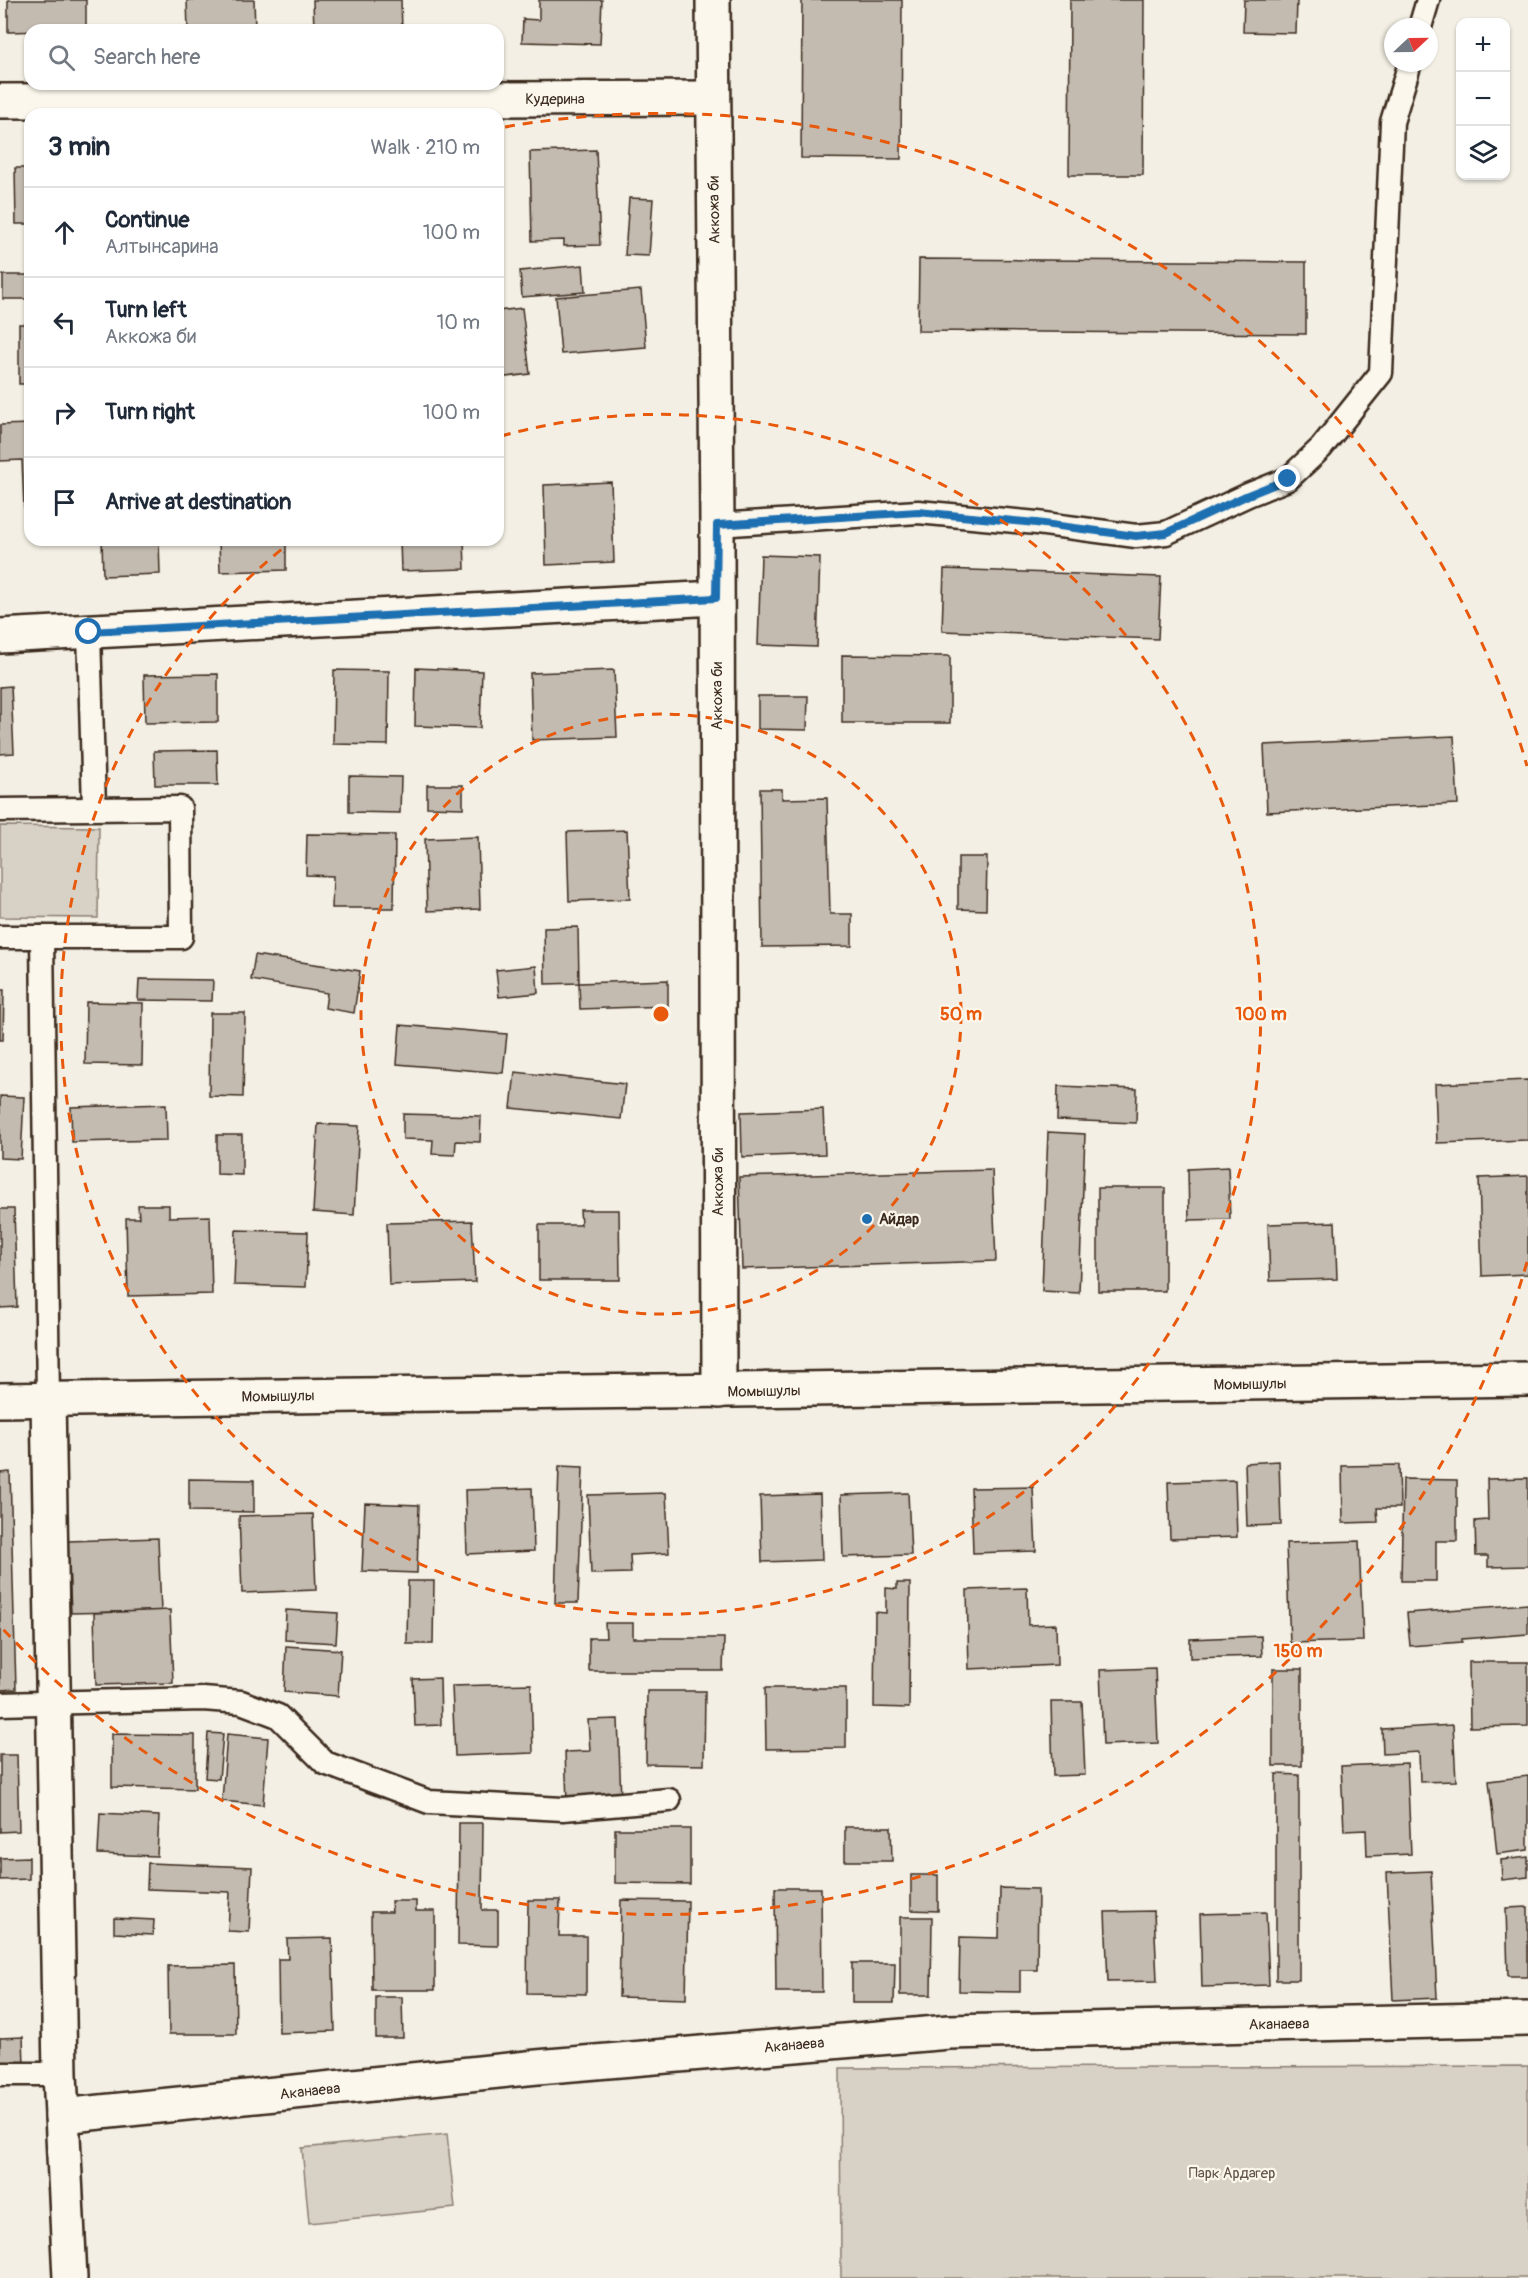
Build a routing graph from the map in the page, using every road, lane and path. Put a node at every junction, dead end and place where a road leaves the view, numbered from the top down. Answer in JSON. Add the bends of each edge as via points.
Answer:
{"nodes":[{"id":1,"x":713,"y":0,"type":"edge"},
{"id":2,"x":1428,"y":0,"type":"edge"},
{"id":3,"x":1423,"y":18,"type":"edge"},
{"id":4,"x":1407,"y":72,"type":"edge"},
{"id":5,"x":713,"y":98,"type":"junction"},
{"id":6,"x":0,"y":101,"type":"edge"},
{"id":7,"x":717,"y":525,"type":"junction"},
{"id":8,"x":716,"y":598,"type":"junction"},
{"id":9,"x":89,"y":632,"type":"junction"},
{"id":10,"x":0,"y":636,"type":"edge"},
{"id":11,"x":94,"y":808,"type":"junction"},
{"id":12,"x":0,"y":810,"type":"edge"},
{"id":13,"x":0,"y":937,"type":"edge"},
{"id":14,"x":42,"y":937,"type":"junction"},
{"id":15,"x":1528,"y":1380,"type":"edge"},
{"id":16,"x":719,"y":1391,"type":"junction"},
{"id":17,"x":48,"y":1399,"type":"junction"},
{"id":18,"x":0,"y":1400,"type":"edge"},
{"id":19,"x":52,"y":1703,"type":"junction"},
{"id":20,"x":0,"y":1704,"type":"edge"},
{"id":21,"x":669,"y":1800,"type":"dead end"},
{"id":22,"x":1528,"y":2019,"type":"edge"},
{"id":23,"x":0,"y":2074,"type":"edge"},
{"id":24,"x":60,"y":2074,"type":"junction"},
{"id":25,"x":62,"y":2116,"type":"junction"},
{"id":26,"x":70,"y":2278,"type":"edge"}],
"edges":[{"from":1,"to":5,"type":"street","name":"Аккожа би"},
{"from":2,"to":3,"type":"lane"},
{"from":4,"to":7,"type":"lane","via":[[1392,122],[1381,373],[1321,448],[1288,479],[1166,533],[1136,536],[918,512]]},
{"from":5,"to":6,"type":"street","name":"Кудерина"},
{"from":5,"to":7,"type":"street","name":"Аккожа би"},
{"from":7,"to":8,"type":"street","name":"Аккожа би"},
{"from":8,"to":9,"type":"street"},
{"from":8,"to":16,"type":"street","name":"Аккожа би"},
{"from":9,"to":10,"type":"street"},
{"from":9,"to":11,"type":"lane"},
{"from":11,"to":12,"type":"lane"},
{"from":11,"to":14,"type":"lane","via":[[180,808],[181,937]]},
{"from":13,"to":14,"type":"lane"},
{"from":14,"to":17,"type":"lane"},
{"from":15,"to":16,"type":"street","name":"Момышулы"},
{"from":16,"to":17,"type":"street","name":"Момышулы"},
{"from":17,"to":18,"type":"street","name":"Момышулы"},
{"from":17,"to":19,"type":"street"},
{"from":19,"to":20,"type":"lane"},
{"from":19,"to":21,"type":"lane","via":[[203,1699],[241,1702],[278,1716],[325,1764],[429,1802],[563,1809]]},
{"from":19,"to":24,"type":"street"},
{"from":22,"to":25,"type":"street","name":"Аканаева","via":[[949,2032],[537,2067]]},
{"from":23,"to":24,"type":"lane"},
{"from":24,"to":25,"type":"street"},
{"from":25,"to":26,"type":"street"}]}
